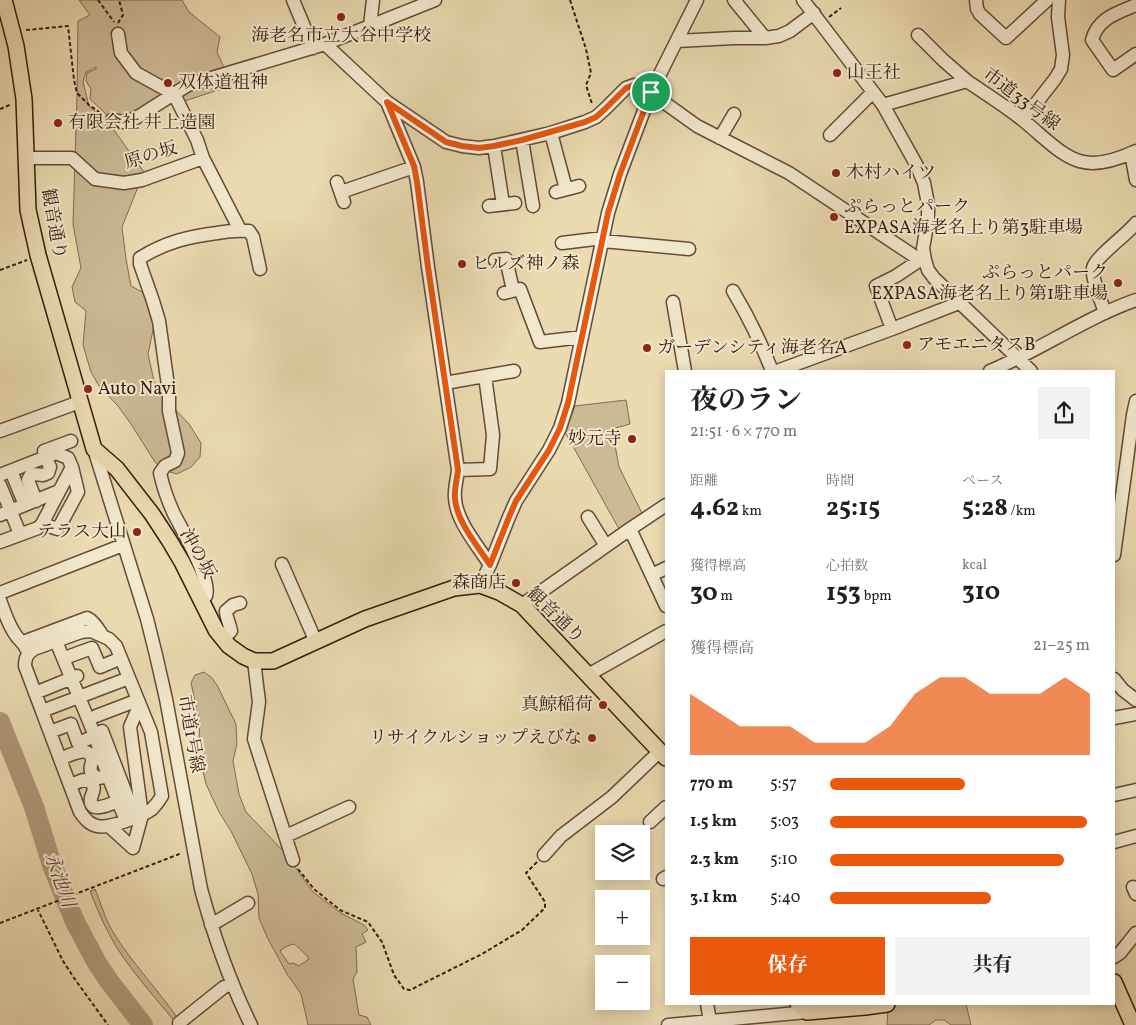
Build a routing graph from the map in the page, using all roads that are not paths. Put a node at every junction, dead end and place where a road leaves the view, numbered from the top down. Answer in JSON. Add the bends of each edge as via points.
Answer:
{"nodes":[{"id":1,"x":4,"y":0,"type":"edge"},
{"id":2,"x":293,"y":0,"type":"edge"},
{"id":3,"x":373,"y":0,"type":"edge"},
{"id":4,"x":435,"y":0,"type":"edge"},
{"id":5,"x":697,"y":0,"type":"edge"},
{"id":6,"x":734,"y":0,"type":"edge"},
{"id":7,"x":803,"y":0,"type":"edge"},
{"id":8,"x":976,"y":0,"type":"edge"},
{"id":9,"x":1046,"y":0,"type":"edge"},
{"id":10,"x":1059,"y":0,"type":"edge"},
{"id":11,"x":1134,"y":3,"type":"edge"},
{"id":12,"x":814,"y":13,"type":"junction"},
{"id":13,"x":370,"y":26,"type":"junction"},
{"id":14,"x":118,"y":30,"type":"road end"},
{"id":15,"x":918,"y":35,"type":"dead end"},
{"id":16,"x":765,"y":38,"type":"junction"},
{"id":17,"x":676,"y":41,"type":"junction"},
{"id":18,"x":319,"y":46,"type":"junction"},
{"id":19,"x":1136,"y":54,"type":"edge"},
{"id":20,"x":967,"y":81,"type":"junction"},
{"id":21,"x":651,"y":92,"type":"junction"},
{"id":22,"x":873,"y":92,"type":"junction"},
{"id":23,"x":174,"y":94,"type":"junction"},
{"id":24,"x":387,"y":102,"type":"junction"},
{"id":25,"x":883,"y":105,"type":"junction"},
{"id":26,"x":734,"y":114,"type":"dead end"},
{"id":27,"x":112,"y":120,"type":"road end"},
{"id":28,"x":1023,"y":120,"type":"junction"},
{"id":29,"x":551,"y":132,"type":"junction"},
{"id":30,"x":830,"y":135,"type":"dead end"},
{"id":31,"x":720,"y":138,"type":"junction"},
{"id":32,"x":522,"y":140,"type":"junction"},
{"id":33,"x":494,"y":146,"type":"junction"},
{"id":34,"x":1133,"y":152,"type":"edge"},
{"id":35,"x":26,"y":158,"type":"junction"},
{"id":36,"x":203,"y":158,"type":"junction"},
{"id":37,"x":414,"y":166,"type":"junction"},
{"id":38,"x":1136,"y":180,"type":"edge"},
{"id":39,"x":579,"y":186,"type":"dead end"},
{"id":40,"x":341,"y":192,"type":"dead end"},
{"id":41,"x":489,"y":206,"type":"dead end"},
{"id":42,"x":533,"y":206,"type":"dead end"},
{"id":43,"x":1136,"y":223,"type":"edge"},
{"id":44,"x":240,"y":230,"type":"junction"},
{"id":45,"x":603,"y":239,"type":"junction"},
{"id":46,"x":562,"y":243,"type":"dead end"},
{"id":47,"x":689,"y":249,"type":"dead end"},
{"id":48,"x":495,"y":260,"type":"dead end"},
{"id":49,"x":923,"y":260,"type":"junction"},
{"id":50,"x":260,"y":269,"type":"dead end"},
{"id":51,"x":733,"y":292,"type":"dead end"},
{"id":52,"x":1136,"y":300,"type":"edge"},
{"id":53,"x":673,"y":302,"type":"dead end"},
{"id":54,"x":959,"y":303,"type":"junction"},
{"id":55,"x":1105,"y":313,"type":"junction"},
{"id":56,"x":892,"y":329,"type":"junction"},
{"id":57,"x":582,"y":338,"type":"junction"},
{"id":58,"x":1017,"y":358,"type":"junction"},
{"id":59,"x":685,"y":370,"type":"edge"},
{"id":60,"x":772,"y":370,"type":"edge"},
{"id":61,"x":780,"y":370,"type":"edge"},
{"id":62,"x":992,"y":370,"type":"edge"},
{"id":63,"x":1030,"y":370,"type":"edge"},
{"id":64,"x":514,"y":371,"type":"dead end"},
{"id":65,"x":485,"y":376,"type":"junction"},
{"id":66,"x":445,"y":382,"type":"junction"},
{"id":67,"x":80,"y":400,"type":"junction"},
{"id":68,"x":1136,"y":401,"type":"edge"},
{"id":69,"x":0,"y":430,"type":"edge"},
{"id":70,"x":71,"y":441,"type":"dead end"},
{"id":71,"x":94,"y":449,"type":"junction"},
{"id":72,"x":49,"y":456,"type":"junction"},
{"id":73,"x":72,"y":467,"type":"junction"},
{"id":74,"x":458,"y":470,"type":"junction"},
{"id":75,"x":4,"y":471,"type":"edge"},
{"id":76,"x":1,"y":490,"type":"edge"},
{"id":77,"x":55,"y":493,"type":"junction"},
{"id":78,"x":30,"y":503,"type":"junction"},
{"id":79,"x":665,"y":506,"type":"edge"},
{"id":80,"x":5,"y":513,"type":"edge"},
{"id":81,"x":588,"y":517,"type":"dead end"},
{"id":82,"x":42,"y":524,"type":"junction"},
{"id":83,"x":630,"y":529,"type":"junction"},
{"id":84,"x":20,"y":534,"type":"junction"},
{"id":85,"x":1115,"y":537,"type":"edge"},
{"id":86,"x":0,"y":542,"type":"edge"},
{"id":87,"x":124,"y":545,"type":"junction"},
{"id":88,"x":606,"y":546,"type":"junction"},
{"id":89,"x":282,"y":564,"type":"dead end"},
{"id":90,"x":490,"y":565,"type":"junction"},
{"id":91,"x":665,"y":568,"type":"edge"},
{"id":92,"x":652,"y":575,"type":"junction"},
{"id":93,"x":480,"y":585,"type":"junction"},
{"id":94,"x":0,"y":593,"type":"edge"},
{"id":95,"x":200,"y":599,"type":"junction"},
{"id":96,"x":0,"y":600,"type":"edge"},
{"id":97,"x":240,"y":603,"type":"dead end"},
{"id":98,"x":665,"y":604,"type":"edge"},
{"id":99,"x":522,"y":605,"type":"junction"},
{"id":100,"x":665,"y":631,"type":"edge"},
{"id":101,"x":102,"y":635,"type":"junction"},
{"id":102,"x":223,"y":639,"type":"junction"},
{"id":103,"x":59,"y":640,"type":"junction"},
{"id":104,"x":316,"y":642,"type":"junction"},
{"id":105,"x":26,"y":648,"type":"junction"},
{"id":106,"x":70,"y":656,"type":"junction"},
{"id":107,"x":121,"y":658,"type":"junction"},
{"id":108,"x":254,"y":662,"type":"junction"},
{"id":109,"x":588,"y":675,"type":"junction"},
{"id":110,"x":75,"y":677,"type":"junction"},
{"id":111,"x":129,"y":678,"type":"junction"},
{"id":112,"x":1115,"y":680,"type":"edge"},
{"id":113,"x":35,"y":693,"type":"junction"},
{"id":114,"x":83,"y":696,"type":"junction"},
{"id":115,"x":1136,"y":700,"type":"edge"},
{"id":116,"x":139,"y":704,"type":"junction"},
{"id":117,"x":42,"y":711,"type":"junction"},
{"id":118,"x":1136,"y":714,"type":"edge"},
{"id":119,"x":96,"y":716,"type":"junction"},
{"id":120,"x":1115,"y":718,"type":"edge"},
{"id":121,"x":50,"y":732,"type":"junction"},
{"id":122,"x":95,"y":736,"type":"junction"},
{"id":123,"x":663,"y":754,"type":"edge"},
{"id":124,"x":60,"y":759,"type":"junction"},
{"id":125,"x":108,"y":776,"type":"junction"},
{"id":126,"x":70,"y":785,"type":"junction"},
{"id":127,"x":1136,"y":790,"type":"edge"},
{"id":128,"x":1115,"y":795,"type":"edge"},
{"id":129,"x":118,"y":802,"type":"junction"},
{"id":130,"x":349,"y":808,"type":"dead end"},
{"id":131,"x":665,"y":808,"type":"edge"},
{"id":132,"x":134,"y":818,"type":"junction"},
{"id":133,"x":650,"y":822,"type":"dead end"},
{"id":134,"x":110,"y":826,"type":"junction"},
{"id":135,"x":286,"y":836,"type":"junction"},
{"id":136,"x":1136,"y":836,"type":"edge"},
{"id":137,"x":1115,"y":842,"type":"edge"},
{"id":138,"x":544,"y":856,"type":"road end"},
{"id":139,"x":293,"y":860,"type":"road end"},
{"id":140,"x":248,"y":903,"type":"dead end"},
{"id":141,"x":211,"y":925,"type":"junction"},
{"id":142,"x":1136,"y":933,"type":"edge"},
{"id":143,"x":1136,"y":945,"type":"edge"},
{"id":144,"x":1117,"y":955,"type":"edge"},
{"id":145,"x":232,"y":984,"type":"junction"},
{"id":146,"x":1115,"y":984,"type":"edge"},
{"id":147,"x":707,"y":1005,"type":"edge"},
{"id":148,"x":864,"y":1005,"type":"edge"},
{"id":149,"x":840,"y":1006,"type":"edge"},
{"id":150,"x":802,"y":1008,"type":"edge"},
{"id":151,"x":710,"y":1021,"type":"junction"},
{"id":152,"x":179,"y":1023,"type":"dead end"},
{"id":153,"x":251,"y":1025,"type":"edge"},
{"id":154,"x":668,"y":1025,"type":"edge"},
{"id":155,"x":1133,"y":1025,"type":"edge"}],
"edges":[{"from":1,"to":35,"type":"main road","name":"観音通り","via":[[16,46],[24,99]]},
{"from":2,"to":18,"type":"street"},
{"from":3,"to":13,"type":"street"},
{"from":4,"to":13,"type":"street"},
{"from":5,"to":17,"type":"street"},
{"from":6,"to":16,"type":"street"},
{"from":7,"to":12,"type":"street"},
{"from":8,"to":9,"type":"street","via":[[980,14],[1006,38]]},
{"from":10,"to":28,"type":"street","via":[[1063,55],[1060,69]]},
{"from":11,"to":19,"type":"street","via":[[1104,19],[1094,30],[1092,40],[1113,70]]},
{"from":12,"to":16,"type":"street","via":[[790,31]]},
{"from":12,"to":22,"type":"street"},
{"from":13,"to":18,"type":"street"},
{"from":14,"to":23,"type":"street","via":[[121,53],[136,72]]},
{"from":15,"to":20,"type":"street"},
{"from":16,"to":17,"type":"street"},
{"from":17,"to":21,"type":"street"},
{"from":18,"to":23,"type":"street","via":[[188,85]]},
{"from":18,"to":24,"type":"street"},
{"from":20,"to":25,"type":"street","name":"市道33号線"},
{"from":20,"to":28,"type":"street","name":"市道33号線"},
{"from":21,"to":29,"type":"street","via":[[634,85],[626,88],[596,117]]},
{"from":21,"to":31,"type":"street","via":[[697,126]]},
{"from":21,"to":45,"type":"street","via":[[620,174]]},
{"from":22,"to":25,"type":"street"},
{"from":22,"to":30,"type":"street"},
{"from":23,"to":27,"type":"street","via":[[136,118],[123,122]]},
{"from":23,"to":36,"type":"street"},
{"from":24,"to":33,"type":"street","via":[[446,142],[479,148]]},
{"from":24,"to":37,"type":"street"},
{"from":25,"to":49,"type":"street","via":[[924,183],[928,220]]},
{"from":26,"to":31,"type":"street"},
{"from":28,"to":34,"type":"street","name":"市道33号線","via":[[1055,148],[1078,161],[1105,162]]},
{"from":29,"to":32,"type":"street"},
{"from":29,"to":39,"type":"street","via":[[561,190]]},
{"from":31,"to":49,"type":"street","via":[[790,173]]},
{"from":32,"to":33,"type":"street"},
{"from":32,"to":42,"type":"street"},
{"from":33,"to":41,"type":"street","via":[[509,204]]},
{"from":34,"to":38,"type":"street"},
{"from":35,"to":36,"type":"street","name":"原の坂","via":[[72,158],[95,179],[124,183],[142,180]]},
{"from":35,"to":67,"type":"main road","name":"観音通り","via":[[28,210],[38,255]]},
{"from":36,"to":44,"type":"street"},
{"from":37,"to":40,"type":"street"},
{"from":37,"to":66,"type":"street"},
{"from":43,"to":55,"type":"street","via":[[1093,267]]},
{"from":44,"to":50,"type":"street","via":[[249,231],[253,237]]},
{"from":44,"to":95,"type":"street","via":[[168,243],[140,258],[159,321],[170,393],[169,412],[178,453],[175,461],[160,473],[173,512],[205,582],[206,596]]},
{"from":45,"to":46,"type":"street"},
{"from":45,"to":47,"type":"street","via":[[673,242]]},
{"from":45,"to":57,"type":"street"},
{"from":48,"to":57,"type":"street","via":[[506,259],[509,292],[520,289],[531,331],[540,342]]},
{"from":49,"to":54,"type":"street","via":[[934,278]]},
{"from":49,"to":56,"type":"street","via":[[876,286]]},
{"from":51,"to":60,"type":"street","via":[[757,332]]},
{"from":52,"to":55,"type":"street"},
{"from":53,"to":59,"type":"street"},
{"from":54,"to":56,"type":"street"},
{"from":54,"to":58,"type":"street"},
{"from":55,"to":58,"type":"street"},
{"from":56,"to":61,"type":"street"},
{"from":57,"to":90,"type":"street","via":[[560,428],[516,501]]},
{"from":58,"to":62,"type":"street"},
{"from":58,"to":63,"type":"street"},
{"from":64,"to":65,"type":"street"},
{"from":65,"to":66,"type":"street"},
{"from":65,"to":74,"type":"street","via":[[493,435],[490,469]]},
{"from":66,"to":74,"type":"street"},
{"from":67,"to":69,"type":"street"},
{"from":67,"to":71,"type":"main road","name":"観音通り"},
{"from":68,"to":85,"type":"street"},
{"from":70,"to":75,"type":"street"},
{"from":71,"to":87,"type":"street","name":"市道1号線"},
{"from":71,"to":95,"type":"main road","name":"沖の坂","via":[[117,469],[152,514],[174,547]]},
{"from":72,"to":73,"type":"street","via":[[56,453],[68,458]]},
{"from":72,"to":75,"type":"street"},
{"from":72,"to":77,"type":"street","via":[[60,476],[45,482]]},
{"from":72,"to":78,"type":"street","via":[[48,473],[44,476],[33,474],[28,478]]},
{"from":73,"to":77,"type":"street"},
{"from":73,"to":82,"type":"street","via":[[78,492],[58,529]]},
{"from":74,"to":90,"type":"street","via":[[455,500],[458,514]]},
{"from":75,"to":78,"type":"street"},
{"from":76,"to":80,"type":"street"},
{"from":77,"to":78,"type":"street"},
{"from":77,"to":82,"type":"street"},
{"from":78,"to":80,"type":"street"},
{"from":79,"to":83,"type":"street"},
{"from":80,"to":84,"type":"street"},
{"from":81,"to":88,"type":"street"},
{"from":82,"to":84,"type":"street"},
{"from":83,"to":88,"type":"street"},
{"from":83,"to":92,"type":"street"},
{"from":84,"to":86,"type":"street"},
{"from":87,"to":94,"type":"street"},
{"from":87,"to":141,"type":"street","name":"市道1号線","via":[[147,619],[166,698],[201,889]]},
{"from":88,"to":99,"type":"street"},
{"from":89,"to":104,"type":"street"},
{"from":90,"to":93,"type":"street"},
{"from":91,"to":92,"type":"street"},
{"from":92,"to":98,"type":"street"},
{"from":93,"to":99,"type":"main road","name":"観音通り"},
{"from":93,"to":104,"type":"main road","name":"観音通り","via":[[445,591],[365,619]]},
{"from":95,"to":102,"type":"main road","name":"沖の坂"},
{"from":96,"to":105,"type":"street","via":[[13,632]]},
{"from":97,"to":102,"type":"street","via":[[226,611],[232,631]]},
{"from":99,"to":109,"type":"main road","name":"観音通り"},
{"from":100,"to":109,"type":"street"},
{"from":101,"to":103,"type":"street","via":[[81,632]]},
{"from":101,"to":105,"type":"street","via":[[87,618]]},
{"from":101,"to":107,"type":"street","via":[[116,646]]},
{"from":102,"to":108,"type":"main road","name":"沖の坂"},
{"from":103,"to":105,"type":"street","via":[[34,649]]},
{"from":103,"to":106,"type":"street"},
{"from":103,"to":110,"type":"street"},
{"from":104,"to":108,"type":"main road","name":"観音通り","via":[[273,661]]},
{"from":105,"to":113,"type":"street","via":[[25,666]]},
{"from":106,"to":107,"type":"street","via":[[92,648],[100,667]]},
{"from":106,"to":110,"type":"street"},
{"from":107,"to":111,"type":"street"},
{"from":108,"to":135,"type":"street","via":[[259,702],[254,739]]},
{"from":109,"to":123,"type":"main road","name":"観音通り"},
{"from":110,"to":113,"type":"street","via":[[54,679]]},
{"from":110,"to":114,"type":"street"},
{"from":111,"to":114,"type":"street"},
{"from":111,"to":116,"type":"street"},
{"from":112,"to":115,"type":"street"},
{"from":113,"to":117,"type":"street"},
{"from":114,"to":117,"type":"street"},
{"from":114,"to":119,"type":"street"},
{"from":114,"to":122,"type":"street"},
{"from":116,"to":119,"type":"street","via":[[113,704]]},
{"from":116,"to":132,"type":"street","via":[[130,727]]},
{"from":116,"to":132,"type":"street","via":[[151,732],[162,796],[153,808]]},
{"from":117,"to":121,"type":"street"},
{"from":118,"to":120,"type":"street"},
{"from":119,"to":132,"type":"street"},
{"from":121,"to":122,"type":"street","via":[[70,724],[78,743]]},
{"from":121,"to":124,"type":"street"},
{"from":122,"to":125,"type":"street"},
{"from":123,"to":138,"type":"street","via":[[561,836]]},
{"from":124,"to":125,"type":"street","via":[[80,751],[86,752],[92,758],[90,770],[93,776]]},
{"from":124,"to":126,"type":"street"},
{"from":125,"to":129,"type":"street"},
{"from":126,"to":129,"type":"street","via":[[84,780],[91,782],[94,789],[91,803],[97,808]]},
{"from":126,"to":134,"type":"street","via":[[85,820],[100,827]]},
{"from":127,"to":128,"type":"street"},
{"from":129,"to":132,"type":"street"},
{"from":130,"to":135,"type":"street"},
{"from":131,"to":133,"type":"street"},
{"from":132,"to":134,"type":"street"},
{"from":132,"to":134,"type":"street","via":[[133,848]]},
{"from":135,"to":139,"type":"street"},
{"from":136,"to":137,"type":"street"},
{"from":140,"to":141,"type":"street"},
{"from":141,"to":145,"type":"street","name":"市道1号線"},
{"from":142,"to":144,"type":"street"},
{"from":143,"to":144,"type":"street"},
{"from":145,"to":152,"type":"street"},
{"from":145,"to":153,"type":"street","name":"市道1号線"},
{"from":146,"to":155,"type":"main road"},
{"from":147,"to":151,"type":"street"},
{"from":148,"to":149,"type":"main road"},
{"from":149,"to":150,"type":"main road"},
{"from":150,"to":151,"type":"street"},
{"from":151,"to":154,"type":"street"}]}
